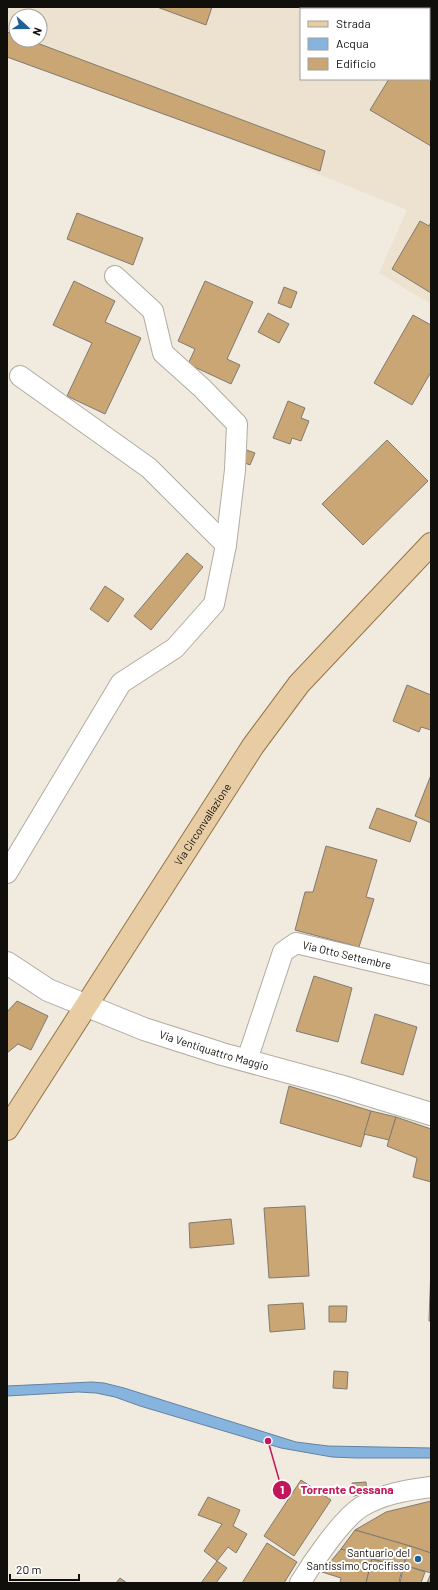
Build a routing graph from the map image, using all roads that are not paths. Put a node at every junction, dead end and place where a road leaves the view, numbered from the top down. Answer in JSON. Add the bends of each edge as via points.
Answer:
{"nodes":[{"id":1,"x":115,"y":276,"type":"dead end"},
{"id":2,"x":20,"y":376,"type":"dead end"},
{"id":3,"x":431,"y":544,"type":"edge"},
{"id":4,"x":226,"y":545,"type":"junction"},
{"id":5,"x":7,"y":873,"type":"edge"},
{"id":6,"x":7,"y":963,"type":"edge"},
{"id":7,"x":431,"y":975,"type":"edge"},
{"id":8,"x":86,"y":1006,"type":"junction"},
{"id":9,"x":247,"y":1060,"type":"junction"},
{"id":10,"x":431,"y":1114,"type":"edge"},
{"id":11,"x":7,"y":1129,"type":"edge"},
{"id":12,"x":431,"y":1487,"type":"edge"},
{"id":13,"x":300,"y":1583,"type":"edge"}],
"edges":[{"from":1,"to":4,"type":"street","via":[[153,311],[163,353],[237,424],[235,470]]},
{"from":2,"to":4,"type":"street","via":[[149,468]]},
{"from":3,"to":8,"type":"main road","name":"Via Circonvallazione","via":[[299,684],[253,746]]},
{"from":4,"to":5,"type":"street","via":[[214,604],[175,648],[121,683]]},
{"from":6,"to":8,"type":"street","name":"Via Ventiquattro Maggio","via":[[48,990]]},
{"from":7,"to":9,"type":"street","name":"Via Otto Settembre","via":[[296,943],[283,952]]},
{"from":8,"to":9,"type":"street","name":"Via Ventiquattro Maggio","via":[[144,1029]]},
{"from":8,"to":11,"type":"main road","name":"Via Circonvallazione"},
{"from":9,"to":10,"type":"street","name":"Via Ventiquattro Maggio"},
{"from":12,"to":13,"type":"street","via":[[390,1494],[361,1507],[343,1522]]}]}
